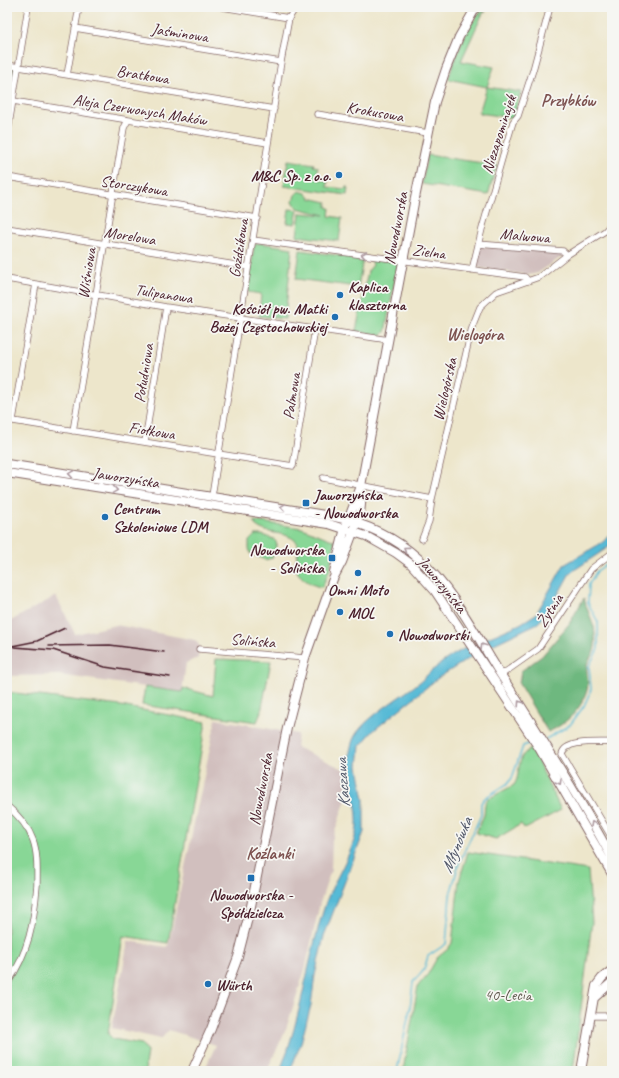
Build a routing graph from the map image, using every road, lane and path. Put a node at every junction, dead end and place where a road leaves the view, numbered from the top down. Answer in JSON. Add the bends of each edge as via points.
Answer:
{"nodes":[{"id":1,"x":28,"y":7,"type":"edge"},
{"id":2,"x":79,"y":7,"type":"edge"},
{"id":3,"x":222,"y":7,"type":"edge"},
{"id":4,"x":296,"y":7,"type":"edge"},
{"id":5,"x":476,"y":7,"type":"edge"},
{"id":6,"x":550,"y":7,"type":"edge"},
{"id":7,"x":289,"y":18,"type":"junction"},
{"id":8,"x":75,"y":28,"type":"junction"},
{"id":9,"x":281,"y":62,"type":"junction"},
{"id":10,"x":7,"y":65,"type":"edge"},
{"id":11,"x":18,"y":67,"type":"junction"},
{"id":12,"x":67,"y":75,"type":"junction"},
{"id":13,"x":10,"y":101,"type":"edge"},
{"id":14,"x":274,"y":109,"type":"junction"},
{"id":15,"x":317,"y":114,"type":"dead end"},
{"id":16,"x":128,"y":120,"type":"junction"},
{"id":17,"x":428,"y":133,"type":"junction"},
{"id":18,"x":7,"y":137,"type":"edge"},
{"id":19,"x":268,"y":143,"type":"junction"},
{"id":20,"x":7,"y":177,"type":"edge"},
{"id":21,"x":112,"y":195,"type":"junction"},
{"id":22,"x":256,"y":218,"type":"junction"},
{"id":23,"x":612,"y":223,"type":"edge"},
{"id":24,"x":7,"y":228,"type":"edge"},
{"id":25,"x":253,"y":240,"type":"junction"},
{"id":26,"x":104,"y":244,"type":"junction"},
{"id":27,"x":478,"y":244,"type":"junction"},
{"id":28,"x":567,"y":255,"type":"junction"},
{"id":29,"x":403,"y":260,"type":"junction"},
{"id":30,"x":248,"y":267,"type":"junction"},
{"id":31,"x":472,"y":270,"type":"junction"},
{"id":32,"x":7,"y":279,"type":"edge"},
{"id":33,"x":528,"y":281,"type":"junction"},
{"id":34,"x":36,"y":284,"type":"junction"},
{"id":35,"x":96,"y":294,"type":"junction"},
{"id":36,"x":166,"y":307,"type":"junction"},
{"id":37,"x":240,"y":318,"type":"junction"},
{"id":38,"x":315,"y":329,"type":"junction"},
{"id":39,"x":388,"y":340,"type":"junction"},
{"id":40,"x":10,"y":420,"type":"edge"},
{"id":41,"x":73,"y":431,"type":"junction"},
{"id":42,"x":145,"y":442,"type":"junction"},
{"id":43,"x":218,"y":453,"type":"junction"},
{"id":44,"x":7,"y":464,"type":"edge"},
{"id":45,"x":293,"y":466,"type":"joint"},
{"id":46,"x":7,"y":473,"type":"edge"},
{"id":47,"x":323,"y":478,"type":"dead end"},
{"id":48,"x":361,"y":486,"type":"junction"},
{"id":49,"x":212,"y":496,"type":"junction"},
{"id":50,"x":432,"y":499,"type":"junction"},
{"id":51,"x":348,"y":519,"type":"junction"},
{"id":52,"x":357,"y":522,"type":"junction"},
{"id":53,"x":345,"y":528,"type":"junction"},
{"id":54,"x":354,"y":531,"type":"junction"},
{"id":55,"x":422,"y":539,"type":"dead end"},
{"id":56,"x":612,"y":553,"type":"edge"},
{"id":57,"x":333,"y":579,"type":"junction"},
{"id":58,"x":470,"y":635,"type":"junction"},
{"id":59,"x":199,"y":649,"type":"dead end"},
{"id":60,"x":305,"y":658,"type":"junction"},
{"id":61,"x":501,"y":675,"type":"junction"},
{"id":62,"x":542,"y":742,"type":"junction"},
{"id":63,"x":612,"y":742,"type":"edge"},
{"id":64,"x":7,"y":806,"type":"edge"},
{"id":65,"x":612,"y":838,"type":"edge"},
{"id":66,"x":612,"y":858,"type":"edge"},
{"id":67,"x":612,"y":874,"type":"edge"},
{"id":68,"x":612,"y":970,"type":"edge"},
{"id":69,"x":612,"y":982,"type":"edge"},
{"id":70,"x":7,"y":984,"type":"edge"},
{"id":71,"x":593,"y":998,"type":"junction"},
{"id":72,"x":590,"y":1016,"type":"junction"},
{"id":73,"x":612,"y":1016,"type":"edge"},
{"id":74,"x":192,"y":1071,"type":"edge"},
{"id":75,"x":581,"y":1071,"type":"edge"}],
"edges":[{"from":1,"to":11,"type":"street"},
{"from":2,"to":8,"type":"street"},
{"from":3,"to":7,"type":"street"},
{"from":4,"to":7,"type":"street","name":"Goździkowa"},
{"from":5,"to":17,"type":"main road","name":"Nowodworska","via":[[446,69]]},
{"from":6,"to":27,"type":"street","name":"Niezapominajek","via":[[533,70],[503,155]]},
{"from":7,"to":9,"type":"street","name":"Goździkowa"},
{"from":8,"to":9,"type":"street","name":"Jaśminowa"},
{"from":8,"to":12,"type":"street"},
{"from":9,"to":14,"type":"street","name":"Goździkowa"},
{"from":10,"to":11,"type":"street","name":"Bratkowa"},
{"from":11,"to":12,"type":"street","name":"Bratkowa"},
{"from":11,"to":13,"type":"street"},
{"from":12,"to":14,"type":"street","name":"Bratkowa"},
{"from":13,"to":16,"type":"street","name":"Aleja Czerwonych Maków"},
{"from":13,"to":18,"type":"street"},
{"from":14,"to":19,"type":"street","name":"Goździkowa"},
{"from":15,"to":17,"type":"street","name":"Krokusowa"},
{"from":16,"to":19,"type":"street","name":"Aleja Czerwonych Maków"},
{"from":16,"to":21,"type":"street","name":"Wiśniowa","via":[[124,128]]},
{"from":17,"to":29,"type":"main road","name":"Nowodworska"},
{"from":19,"to":22,"type":"street","name":"Goździkowa"},
{"from":20,"to":21,"type":"street","name":"Storczykowa"},
{"from":21,"to":22,"type":"street","name":"Storczykowa"},
{"from":21,"to":26,"type":"street","name":"Wiśniowa"},
{"from":22,"to":25,"type":"street","name":"Goździkowa"},
{"from":23,"to":28,"type":"street","name":"Wielogórska","via":[[605,231]]},
{"from":24,"to":26,"type":"street","name":"Morelowa"},
{"from":29,"to":25,"type":"street","name":"Zielna","one_way":true},
{"from":25,"to":30,"type":"street","name":"Goździkowa"},
{"from":26,"to":30,"type":"street","name":"Morelowa"},
{"from":26,"to":35,"type":"street","name":"Wiśniowa"},
{"from":27,"to":28,"type":"street","name":"Malwowa","via":[[563,251]]},
{"from":27,"to":31,"type":"street","name":"Niezapominajek"},
{"from":28,"to":33,"type":"street","name":"Wielogórska"},
{"from":29,"to":31,"type":"street","name":"Zielna"},
{"from":29,"to":39,"type":"main road","name":"Nowodworska"},
{"from":30,"to":37,"type":"street","name":"Goździkowa"},
{"from":31,"to":33,"type":"street","name":"Zielna","via":[[525,277]]},
{"from":32,"to":34,"type":"street","name":"Tulipanowa"},
{"from":33,"to":50,"type":"street","name":"Wielogórska","via":[[496,292],[480,307],[475,316]]},
{"from":34,"to":35,"type":"street","name":"Tulipanowa"},
{"from":34,"to":40,"type":"street"},
{"from":35,"to":36,"type":"street","name":"Tulipanowa"},
{"from":35,"to":41,"type":"street","name":"Wiśniowa"},
{"from":36,"to":37,"type":"street","name":"Tulipanowa"},
{"from":36,"to":42,"type":"street","name":"Południowa"},
{"from":37,"to":38,"type":"street","name":"Tulipanowa"},
{"from":37,"to":43,"type":"street","name":"Goździkowa"},
{"from":38,"to":39,"type":"street","name":"Tulipanowa"},
{"from":38,"to":45,"type":"street","name":"Palmowa"},
{"from":39,"to":48,"type":"main road","name":"Nowodworska"},
{"from":40,"to":41,"type":"street","name":"Fiołkowa"},
{"from":41,"to":42,"type":"street","name":"Fiołkowa"},
{"from":42,"to":43,"type":"street","name":"Fiołkowa"},
{"from":43,"to":45,"type":"street","name":"Fiołkowa"},
{"from":43,"to":49,"type":"street","name":"Goździkowa"},
{"from":49,"to":44,"type":"main road","name":"Jaworzyńska","one_way":true},
{"from":46,"to":53,"type":"main road","name":"Jaworzyńska","one_way":true},
{"from":47,"to":48,"type":"street"},
{"from":48,"to":50,"type":"street"},
{"from":48,"to":51,"type":"main road","name":"Nowodworska"},
{"from":48,"to":52,"type":"main road","name":"Nowodworska"},
{"from":51,"to":49,"type":"main road","name":"Jaworzyńska","one_way":true},
{"from":50,"to":55,"type":"street","name":"Wielogórska","via":[[429,521]]},
{"from":51,"to":52,"type":"main road","name":"Jaworzyńska"},
{"from":51,"to":53,"type":"main road","name":"Nowodworska"},
{"from":52,"to":54,"type":"main road","name":"Nowodworska"},
{"from":58,"to":52,"type":"main road","name":"Jaworzyńska","one_way":true,"via":[[442,585],[419,559],[389,537]]},
{"from":53,"to":54,"type":"main road","name":"Jaworzyńska"},
{"from":53,"to":57,"type":"main road","name":"Nowodworska"},
{"from":54,"to":57,"type":"main road","name":"Nowodworska"},
{"from":54,"to":58,"type":"main road","name":"Jaworzyńska","via":[[379,543],[411,564]]},
{"from":56,"to":61,"type":"street","name":"Żytnia","via":[[591,569],[538,649]]},
{"from":57,"to":60,"type":"main road","name":"Nowodworska"},
{"from":61,"to":58,"type":"main road","name":"Jaworzyńska","one_way":true,"via":[[492,660]]},
{"from":58,"to":62,"type":"main road","name":"Jaworzyńska","via":[[484,663],[532,738]]},
{"from":59,"to":60,"type":"street","name":"Solińska"},
{"from":60,"to":74,"type":"main road","name":"Nowodworska","via":[[287,728],[251,906],[238,957],[212,1029]]},
{"from":62,"to":61,"type":"main road","name":"Jaworzyńska","one_way":true},
{"from":66,"to":62,"type":"main road","name":"Jaworzyńska","one_way":true},
{"from":62,"to":67,"type":"main road","name":"Jaworzyńska","one_way":true},
{"from":63,"to":65,"type":"street","via":[[573,744],[566,747],[562,754]]},
{"from":64,"to":70,"type":"street","via":[[21,819],[30,833],[37,868],[35,917],[32,929],[21,959]]},
{"from":68,"to":71,"type":"main road","via":[[598,982]]},
{"from":69,"to":71,"type":"main road"},
{"from":71,"to":72,"type":"main road"},
{"from":72,"to":73,"type":"street"},
{"from":72,"to":75,"type":"main road"}]}
